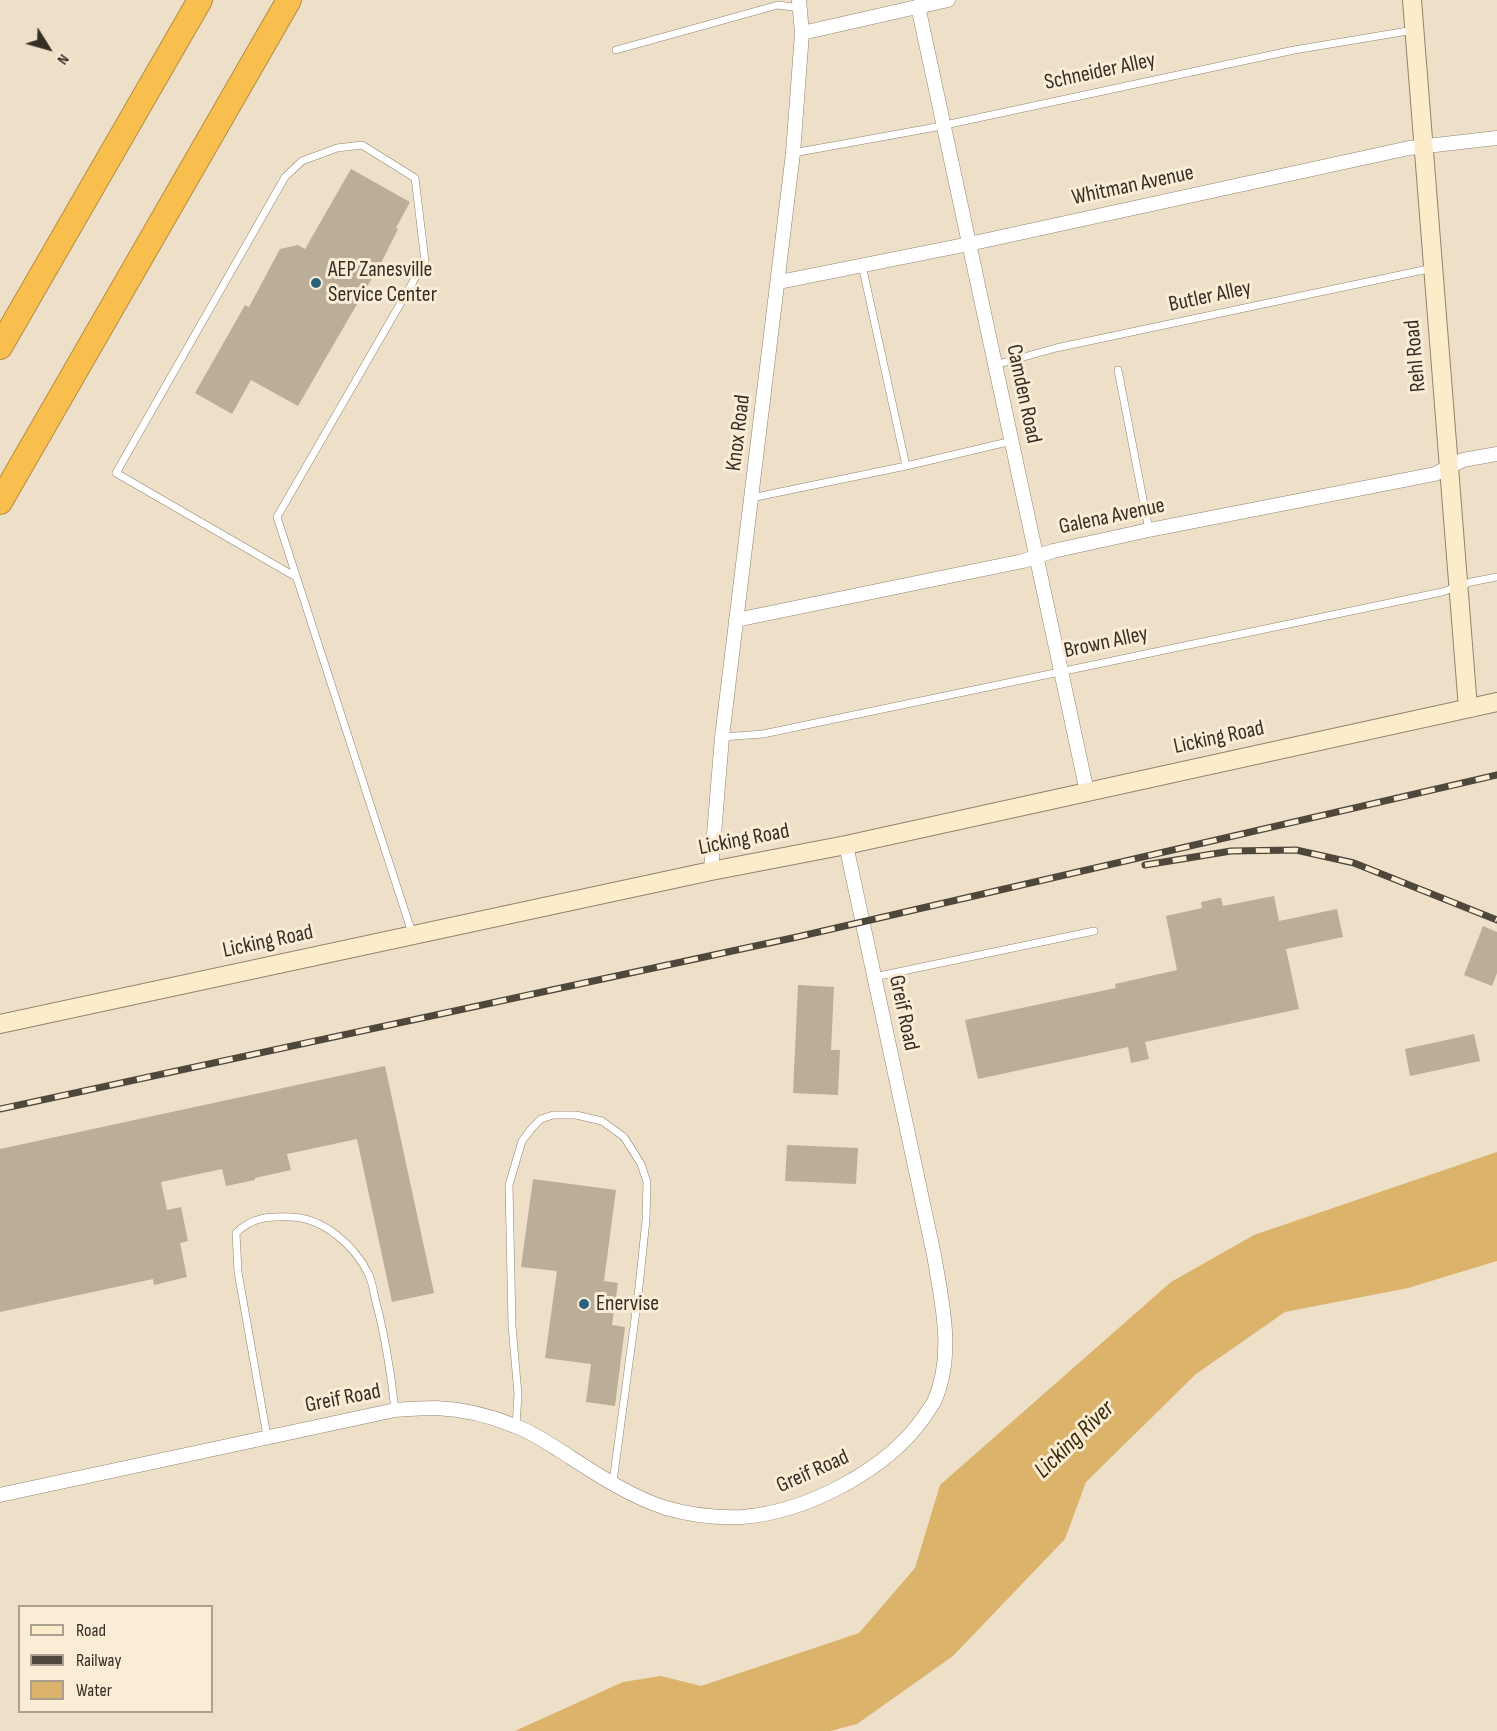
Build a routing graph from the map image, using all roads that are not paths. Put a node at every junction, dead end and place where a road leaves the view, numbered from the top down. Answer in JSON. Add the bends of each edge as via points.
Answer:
{"nodes":[{"id":1,"x":200,"y":0,"type":"edge"},
{"id":2,"x":289,"y":0,"type":"edge"},
{"id":3,"x":948,"y":0,"type":"edge"},
{"id":4,"x":1412,"y":0,"type":"edge"},
{"id":5,"x":799,"y":4,"type":"edge"},
{"id":6,"x":918,"y":6,"type":"junction"},
{"id":7,"x":1414,"y":30,"type":"junction"},
{"id":8,"x":802,"y":33,"type":"junction"},
{"id":9,"x":616,"y":50,"type":"dead end"},
{"id":10,"x":943,"y":125,"type":"junction"},
{"id":11,"x":1497,"y":138,"type":"edge"},
{"id":12,"x":1423,"y":145,"type":"junction"},
{"id":13,"x":794,"y":153,"type":"junction"},
{"id":14,"x":969,"y":244,"type":"junction"},
{"id":15,"x":862,"y":265,"type":"junction"},
{"id":16,"x":1433,"y":268,"type":"junction"},
{"id":17,"x":779,"y":282,"type":"junction"},
{"id":18,"x":0,"y":347,"type":"edge"},
{"id":19,"x":995,"y":365,"type":"junction"},
{"id":20,"x":1118,"y":370,"type":"dead end"},
{"id":21,"x":1012,"y":441,"type":"junction"},
{"id":22,"x":1497,"y":454,"type":"edge"},
{"id":23,"x":906,"y":466,"type":"junction"},
{"id":24,"x":1449,"y":467,"type":"junction"},
{"id":25,"x":751,"y":498,"type":"junction"},
{"id":26,"x":0,"y":502,"type":"edge"},
{"id":27,"x":1149,"y":530,"type":"junction"},
{"id":28,"x":1037,"y":556,"type":"junction"},
{"id":29,"x":296,"y":577,"type":"junction"},
{"id":30,"x":1497,"y":577,"type":"edge"},
{"id":31,"x":1459,"y":586,"type":"junction"},
{"id":32,"x":735,"y":620,"type":"junction"},
{"id":33,"x":1062,"y":671,"type":"junction"},
{"id":34,"x":1497,"y":702,"type":"edge"},
{"id":35,"x":1468,"y":708,"type":"junction"},
{"id":36,"x":722,"y":736,"type":"junction"},
{"id":37,"x":1087,"y":792,"type":"junction"},
{"id":38,"x":846,"y":846,"type":"junction"},
{"id":39,"x":711,"y":871,"type":"junction"},
{"id":40,"x":1094,"y":931,"type":"dead end"},
{"id":41,"x":413,"y":935,"type":"junction"},
{"id":42,"x":874,"y":977,"type":"junction"},
{"id":43,"x":0,"y":1024,"type":"edge"},
{"id":44,"x":395,"y":1410,"type":"junction"},
{"id":45,"x":516,"y":1426,"type":"junction"},
{"id":46,"x":267,"y":1436,"type":"junction"},
{"id":47,"x":613,"y":1482,"type":"junction"},
{"id":48,"x":0,"y":1495,"type":"edge"}],
"edges":[{"from":1,"to":18,"type":"highway"},
{"from":2,"to":26,"type":"highway","via":[[11,473]]},
{"from":3,"to":6,"type":"street"},
{"from":4,"to":7,"type":"street","name":"Rehl Road"},
{"from":5,"to":8,"type":"street","name":"Knox Road"},
{"from":5,"to":9,"type":"lane","via":[[778,4]]},
{"from":6,"to":8,"type":"street"},
{"from":6,"to":10,"type":"street","name":"Camden Road"},
{"from":7,"to":10,"type":"lane","name":"Schneider Alley","via":[[1294,50]]},
{"from":7,"to":12,"type":"street","name":"Rehl Road"},
{"from":8,"to":13,"type":"street","name":"Knox Road"},
{"from":10,"to":13,"type":"lane","name":"Schneider Alley"},
{"from":10,"to":14,"type":"street","name":"Camden Road"},
{"from":11,"to":12,"type":"street","name":"Whitman Avenue"},
{"from":12,"to":14,"type":"street","name":"Whitman Avenue"},
{"from":12,"to":16,"type":"street","name":"Rehl Road"},
{"from":13,"to":17,"type":"street","name":"Knox Road"},
{"from":14,"to":15,"type":"street","name":"Whitman Avenue"},
{"from":14,"to":19,"type":"street","name":"Camden Road"},
{"from":15,"to":17,"type":"street","name":"Whitman Avenue"},
{"from":15,"to":23,"type":"lane"},
{"from":16,"to":19,"type":"lane","name":"Butler Alley","via":[[1056,348]]},
{"from":16,"to":24,"type":"street","name":"Rehl Road"},
{"from":17,"to":25,"type":"street","name":"Knox Road"},
{"from":19,"to":21,"type":"street","name":"Camden Road"},
{"from":20,"to":27,"type":"lane"},
{"from":21,"to":23,"type":"lane"},
{"from":21,"to":28,"type":"street","name":"Camden Road"},
{"from":22,"to":24,"type":"street","name":"Galena Avenue","via":[[1462,460]]},
{"from":23,"to":25,"type":"lane"},
{"from":24,"to":27,"type":"street","name":"Galena Avenue","via":[[1435,474]]},
{"from":24,"to":31,"type":"street","name":"Rehl Road"},
{"from":25,"to":32,"type":"street","name":"Knox Road"},
{"from":27,"to":28,"type":"street","name":"Galena Avenue"},
{"from":28,"to":32,"type":"street","name":"Galena Avenue"},
{"from":28,"to":33,"type":"street","name":"Camden Road"},
{"from":29,"to":29,"type":"lane","via":[[278,517],[425,261],[415,178],[362,145],[337,148],[302,160],[285,177],[116,473]]},
{"from":29,"to":41,"type":"lane"},
{"from":30,"to":31,"type":"lane","name":"Brown Alley"},
{"from":31,"to":33,"type":"lane","name":"Brown Alley"},
{"from":31,"to":35,"type":"street","name":"Rehl Road"},
{"from":32,"to":36,"type":"street","name":"Knox Road"},
{"from":33,"to":36,"type":"lane","name":"Brown Alley","via":[[763,734]]},
{"from":33,"to":37,"type":"street","name":"Camden Road"},
{"from":34,"to":35,"type":"street","name":"Licking Road"},
{"from":35,"to":37,"type":"street","name":"Licking Road"},
{"from":36,"to":39,"type":"street","name":"Knox Road"},
{"from":37,"to":38,"type":"street","name":"Licking Road"},
{"from":38,"to":39,"type":"street","name":"Licking Road"},
{"from":38,"to":42,"type":"street","name":"Greif Road"},
{"from":39,"to":41,"type":"street","name":"Licking Road"},
{"from":40,"to":42,"type":"lane"},
{"from":41,"to":43,"type":"street","name":"Licking Road"},
{"from":42,"to":47,"type":"street","name":"Greif Road","via":[[944,1315],[946,1357],[934,1402],[915,1429],[870,1469],[788,1508],[744,1517],[716,1517],[666,1508]]},
{"from":44,"to":45,"type":"street","name":"Greif Road","via":[[436,1408]]},
{"from":44,"to":46,"type":"street","name":"Greif Road"},
{"from":44,"to":46,"type":"lane","via":[[387,1345],[369,1276],[357,1255],[320,1224],[300,1217],[272,1216],[245,1224],[236,1233],[238,1272]]},
{"from":45,"to":47,"type":"street","name":"Greif Road"},
{"from":45,"to":47,"type":"lane","via":[[509,1185],[522,1141],[542,1119],[576,1115],[602,1121],[624,1137],[647,1182],[638,1296]]},
{"from":46,"to":48,"type":"street","name":"Greif Road"}]}
